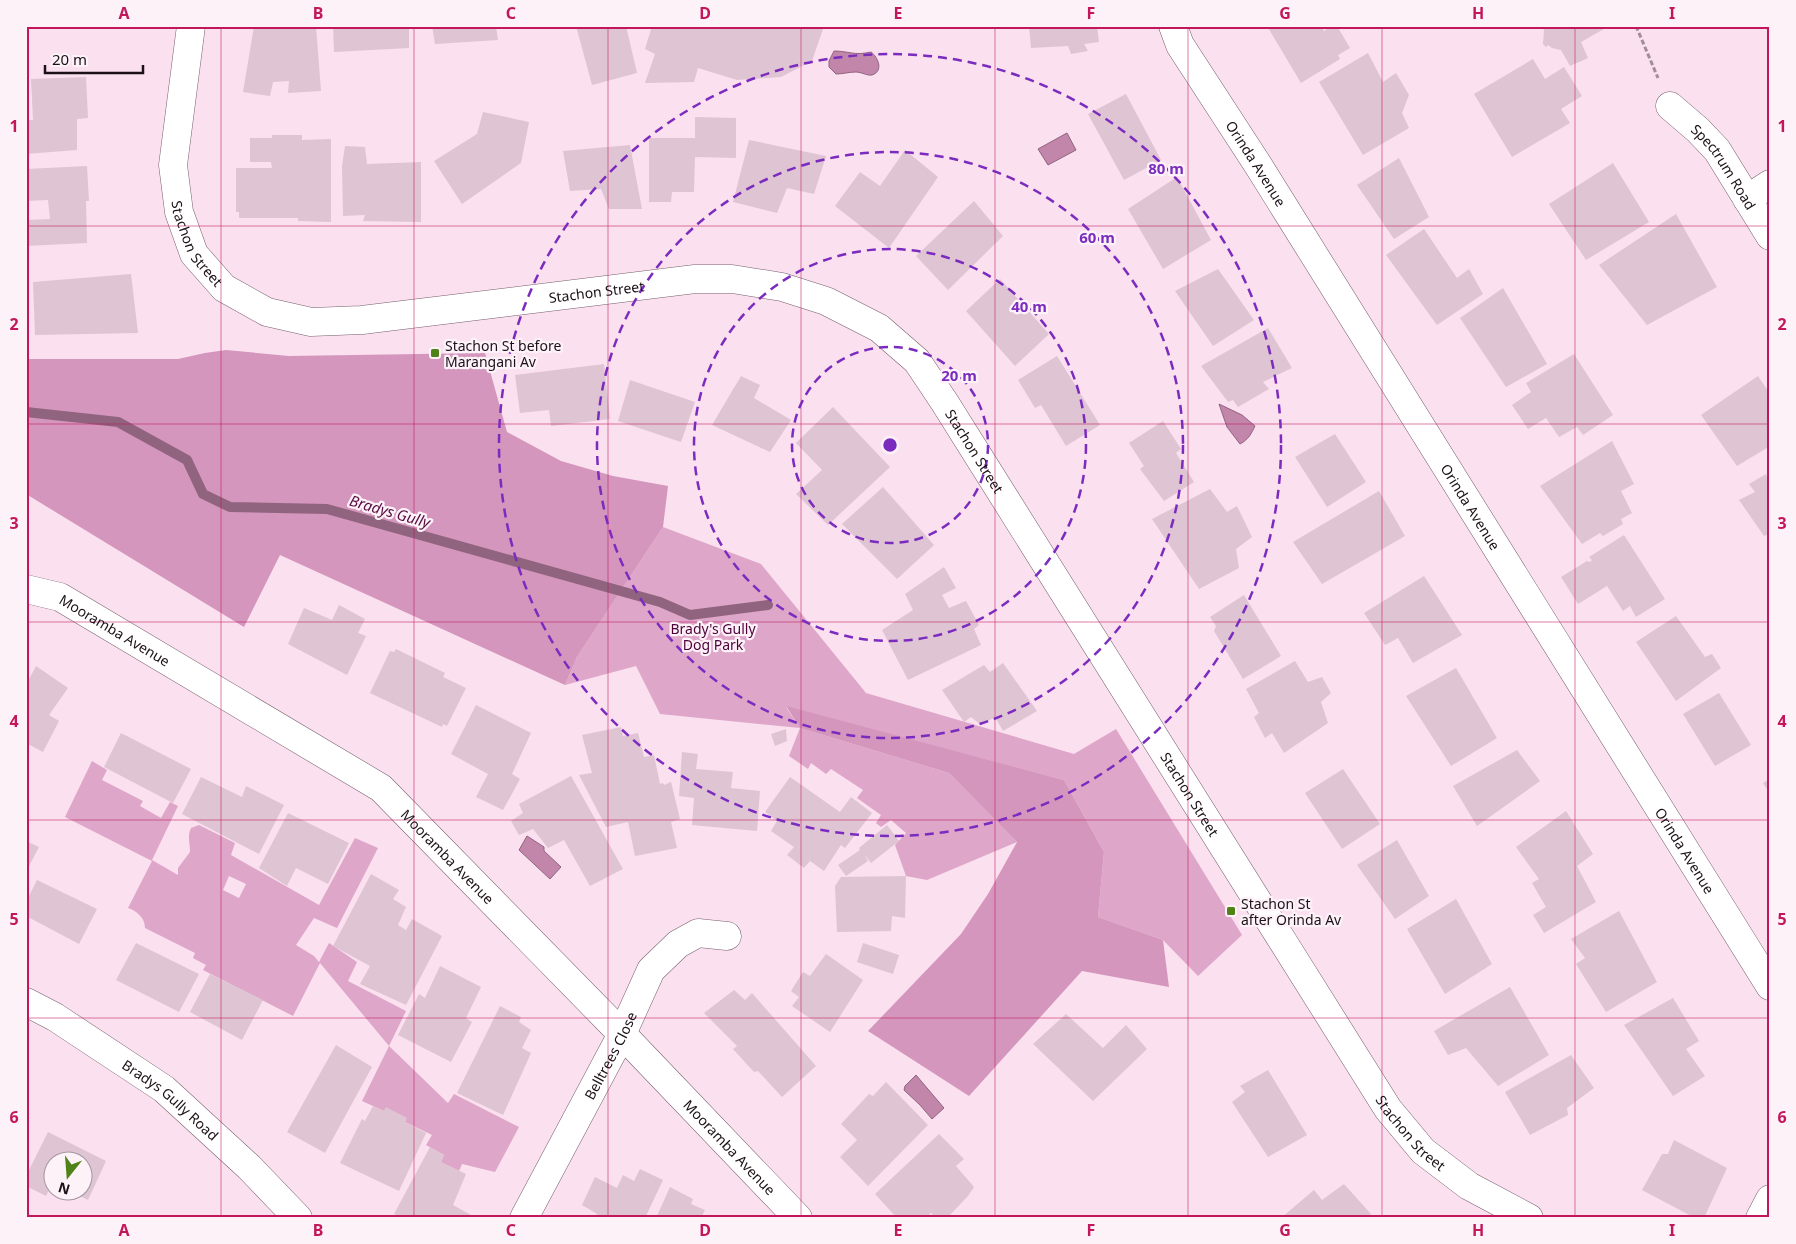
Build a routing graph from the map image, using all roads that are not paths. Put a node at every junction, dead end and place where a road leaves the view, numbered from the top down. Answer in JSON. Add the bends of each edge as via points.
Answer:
{"nodes":[{"id":1,"x":191,"y":26,"type":"edge"},
{"id":2,"x":1173,"y":26,"type":"edge"},
{"id":3,"x":1670,"y":106,"type":"road end"},
{"id":4,"x":1770,"y":184,"type":"edge"},
{"id":5,"x":1747,"y":199,"type":"junction"},
{"id":6,"x":1770,"y":236,"type":"edge"},
{"id":7,"x":26,"y":589,"type":"edge"},
{"id":8,"x":727,"y":936,"type":"dead end"},
{"id":9,"x":1770,"y":986,"type":"edge"},
{"id":10,"x":26,"y":1002,"type":"edge"},
{"id":11,"x":622,"y":1034,"type":"junction"},
{"id":12,"x":1770,"y":1199,"type":"edge"},
{"id":13,"x":298,"y":1218,"type":"edge"},
{"id":14,"x":524,"y":1218,"type":"edge"},
{"id":15,"x":798,"y":1218,"type":"edge"},
{"id":16,"x":1529,"y":1218,"type":"edge"},
{"id":17,"x":1760,"y":1218,"type":"edge"}],
"edges":[{"from":1,"to":16,"type":"street","name":"Stachon Street","via":[[174,165],[179,212],[194,254],[224,288],[267,312],[311,322],[362,320],[695,279],[732,279],[782,287],[826,301],[879,328],[917,361],[1388,1109],[1423,1151],[1469,1186]]},
{"from":2,"to":9,"type":"street","name":"Orinda Avenue","via":[[1180,44]]},
{"from":3,"to":5,"type":"street","name":"Spectrum Road","via":[[1717,150]]},
{"from":4,"to":5,"type":"street"},
{"from":5,"to":6,"type":"street","name":"Spectrum Road"},
{"from":7,"to":11,"type":"street","name":"Mooramba Avenue","via":[[60,597],[381,788]]},
{"from":8,"to":11,"type":"street","name":"Belltrees Close","via":[[698,933],[678,944],[651,970]]},
{"from":10,"to":13,"type":"street","name":"Bradys Gully Road","via":[[55,1017],[164,1089],[249,1167]]},
{"from":11,"to":14,"type":"street","name":"Belltrees Close"},
{"from":11,"to":15,"type":"street","name":"Mooramba Avenue"},
{"from":12,"to":17,"type":"street"}]}
